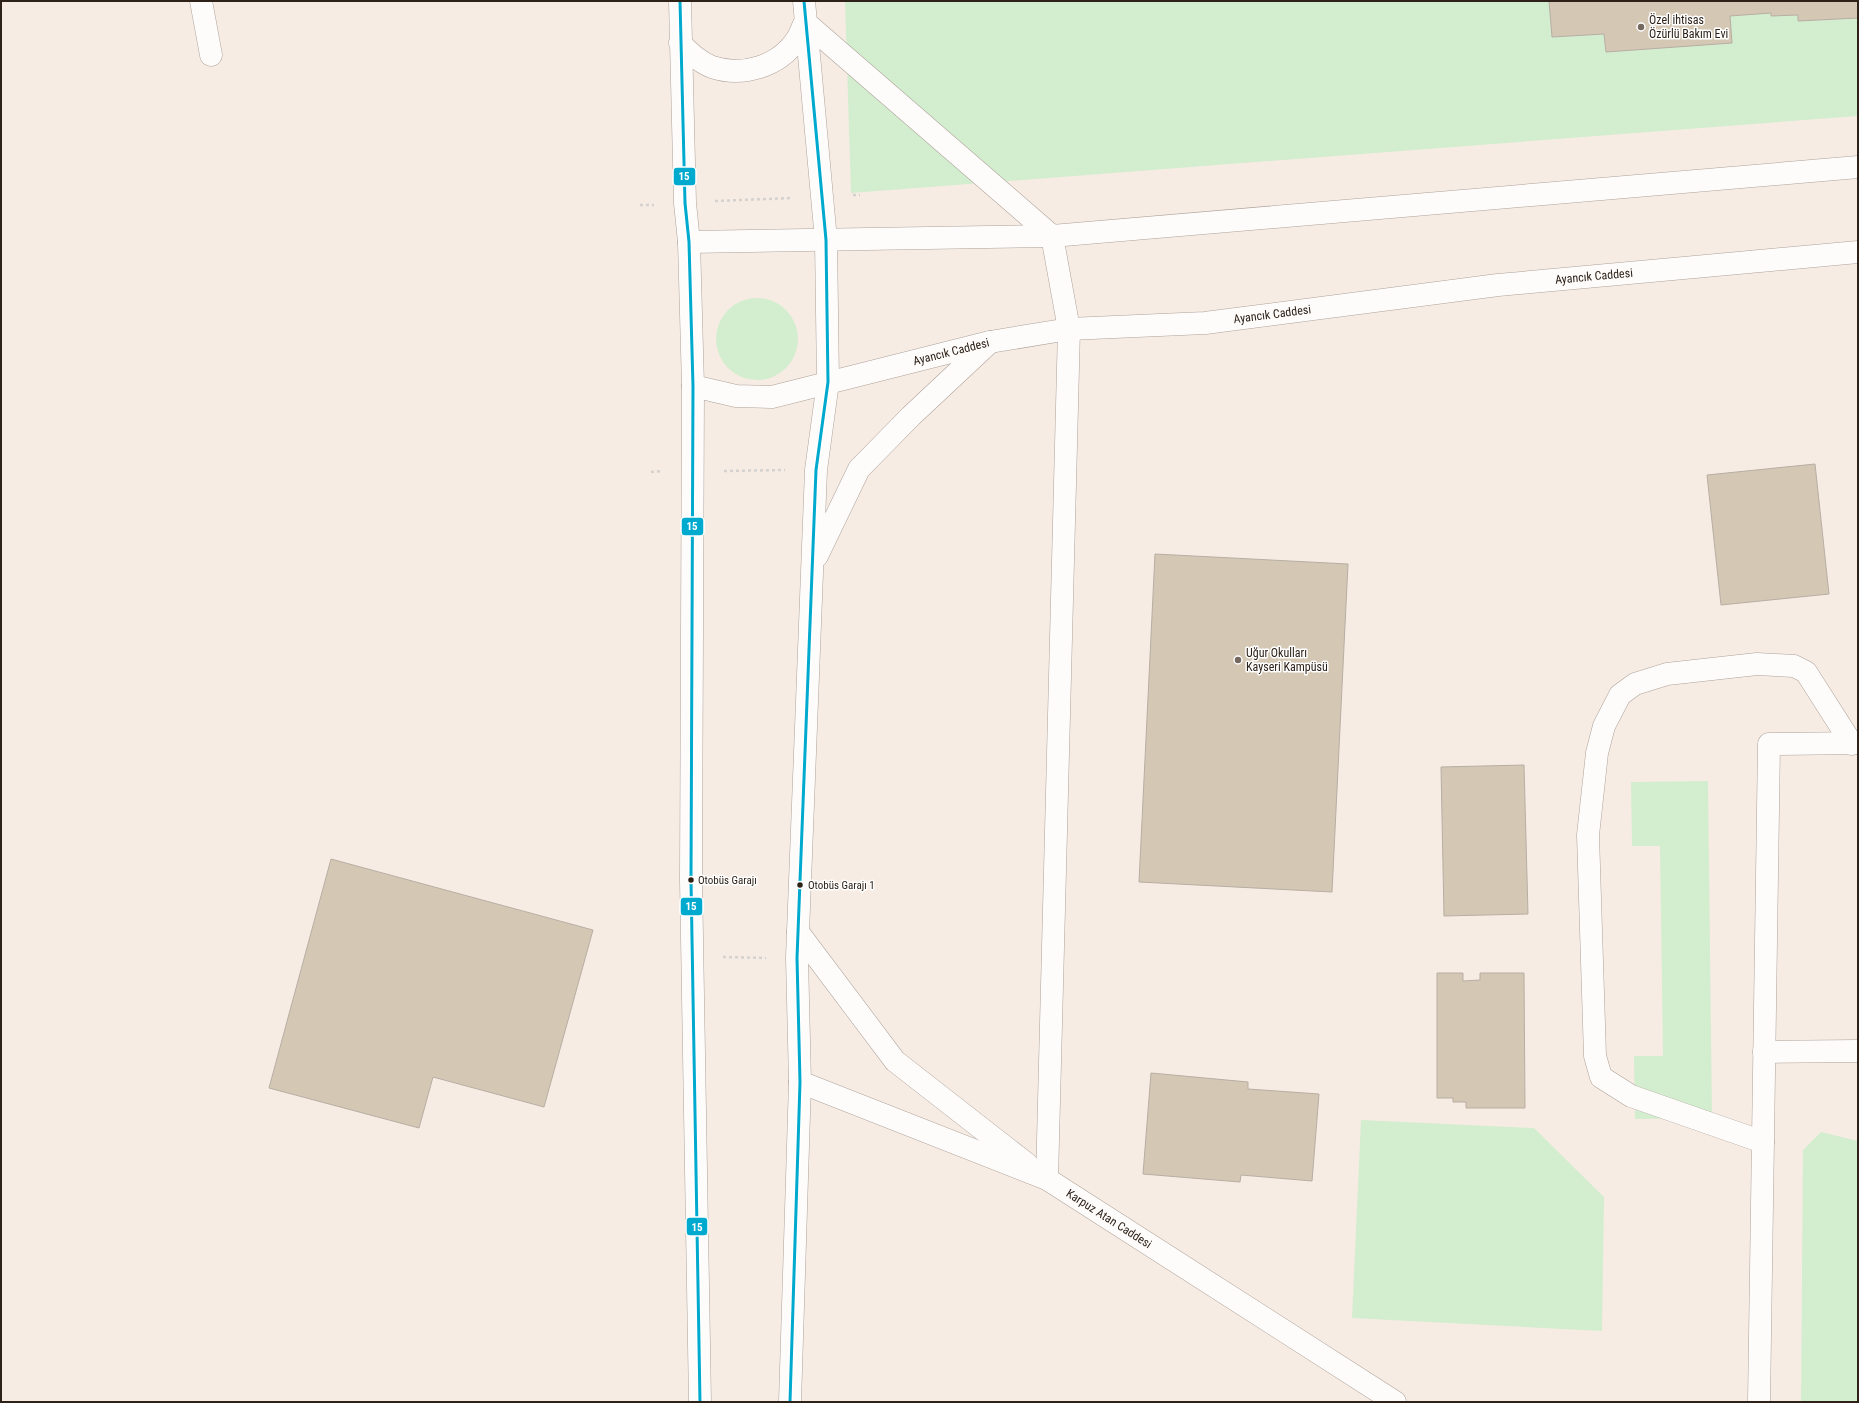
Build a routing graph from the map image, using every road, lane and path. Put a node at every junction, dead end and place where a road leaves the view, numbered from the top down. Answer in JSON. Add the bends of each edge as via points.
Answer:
{"nodes":[{"id":1,"x":201,"y":1,"type":"edge"},
{"id":2,"x":680,"y":1,"type":"edge"},
{"id":3,"x":805,"y":12,"type":"edge"},
{"id":4,"x":680,"y":43,"type":"junction"},
{"id":5,"x":211,"y":55,"type":"dead end"},
{"id":6,"x":1858,"y":167,"type":"edge"},
{"id":7,"x":860,"y":195,"type":"dead end"},
{"id":8,"x":822,"y":196,"type":"junction"},
{"id":9,"x":685,"y":203,"type":"junction"},
{"id":10,"x":640,"y":205,"type":"dead end"},
{"id":11,"x":1052,"y":236,"type":"junction"},
{"id":12,"x":826,"y":240,"type":"junction"},
{"id":13,"x":689,"y":242,"type":"junction"},
{"id":14,"x":1858,"y":252,"type":"edge"},
{"id":15,"x":1069,"y":329,"type":"junction"},
{"id":16,"x":990,"y":342,"type":"junction"},
{"id":17,"x":828,"y":382,"type":"junction"},
{"id":18,"x":693,"y":386,"type":"junction"},
{"id":19,"x":816,"y":470,"type":"junction"},
{"id":20,"x":693,"y":471,"type":"junction"},
{"id":21,"x":651,"y":472,"type":"dead end"},
{"id":22,"x":812,"y":564,"type":"junction"},
{"id":23,"x":1855,"y":744,"type":"edge"},
{"id":24,"x":798,"y":932,"type":"junction"},
{"id":25,"x":692,"y":956,"type":"junction"},
{"id":26,"x":797,"y":958,"type":"junction"},
{"id":27,"x":1858,"y":1051,"type":"edge"},
{"id":28,"x":1764,"y":1052,"type":"junction"},
{"id":29,"x":800,"y":1082,"type":"junction"},
{"id":30,"x":1763,"y":1142,"type":"junction"},
{"id":31,"x":1047,"y":1179,"type":"junction"},
{"id":32,"x":700,"y":1402,"type":"edge"},
{"id":33,"x":790,"y":1402,"type":"edge"},
{"id":34,"x":1395,"y":1402,"type":"edge"},
{"id":35,"x":1759,"y":1402,"type":"edge"}],
"edges":[{"from":1,"to":5,"type":"street"},
{"from":2,"to":4,"type":"street"},
{"from":3,"to":4,"type":"street","via":[[797,39],[784,54],[768,64],[749,70],[730,71],[711,66],[694,57]]},
{"from":3,"to":8,"type":"street"},
{"from":3,"to":11,"type":"street"},
{"from":4,"to":9,"type":"street"},
{"from":6,"to":11,"type":"street"},
{"from":7,"to":8,"type":"path"},
{"from":8,"to":9,"type":"path"},
{"from":8,"to":12,"type":"street"},
{"from":9,"to":10,"type":"path"},
{"from":9,"to":13,"type":"street"},
{"from":11,"to":12,"type":"street"},
{"from":11,"to":15,"type":"street"},
{"from":12,"to":13,"type":"street"},
{"from":12,"to":17,"type":"street"},
{"from":13,"to":18,"type":"street"},
{"from":14,"to":15,"type":"street","name":"Ayancık Caddesi","via":[[1498,285],[1205,323]]},
{"from":15,"to":16,"type":"street","name":"Ayancık Caddesi"},
{"from":15,"to":31,"type":"street"},
{"from":16,"to":17,"type":"street","name":"Ayancık Caddesi"},
{"from":16,"to":22,"type":"street","via":[[859,469]]},
{"from":17,"to":18,"type":"street","name":"Ayancık Caddesi","via":[[772,396],[736,396]]},
{"from":17,"to":19,"type":"street"},
{"from":18,"to":20,"type":"street"},
{"from":19,"to":20,"type":"path"},
{"from":19,"to":22,"type":"street"},
{"from":20,"to":21,"type":"path"},
{"from":20,"to":25,"type":"street"},
{"from":22,"to":24,"type":"street"},
{"from":23,"to":28,"type":"street","via":[[1769,744]]},
{"from":23,"to":30,"type":"street","via":[[1806,672],[1794,666],[1757,664],[1667,674],[1635,684],[1620,695],[1604,726],[1597,752],[1588,835],[1596,1056],[1601,1077],[1631,1096]]},
{"from":24,"to":26,"type":"street"},
{"from":24,"to":31,"type":"street","via":[[895,1060]]},
{"from":25,"to":26,"type":"path"},
{"from":25,"to":32,"type":"street"},
{"from":26,"to":29,"type":"street"},
{"from":27,"to":28,"type":"street"},
{"from":28,"to":30,"type":"street"},
{"from":29,"to":31,"type":"street","name":"Karpuz Atan Caddesi"},
{"from":29,"to":33,"type":"street"},
{"from":30,"to":35,"type":"street"},
{"from":31,"to":34,"type":"street","name":"Karpuz Atan Caddesi"}]}
